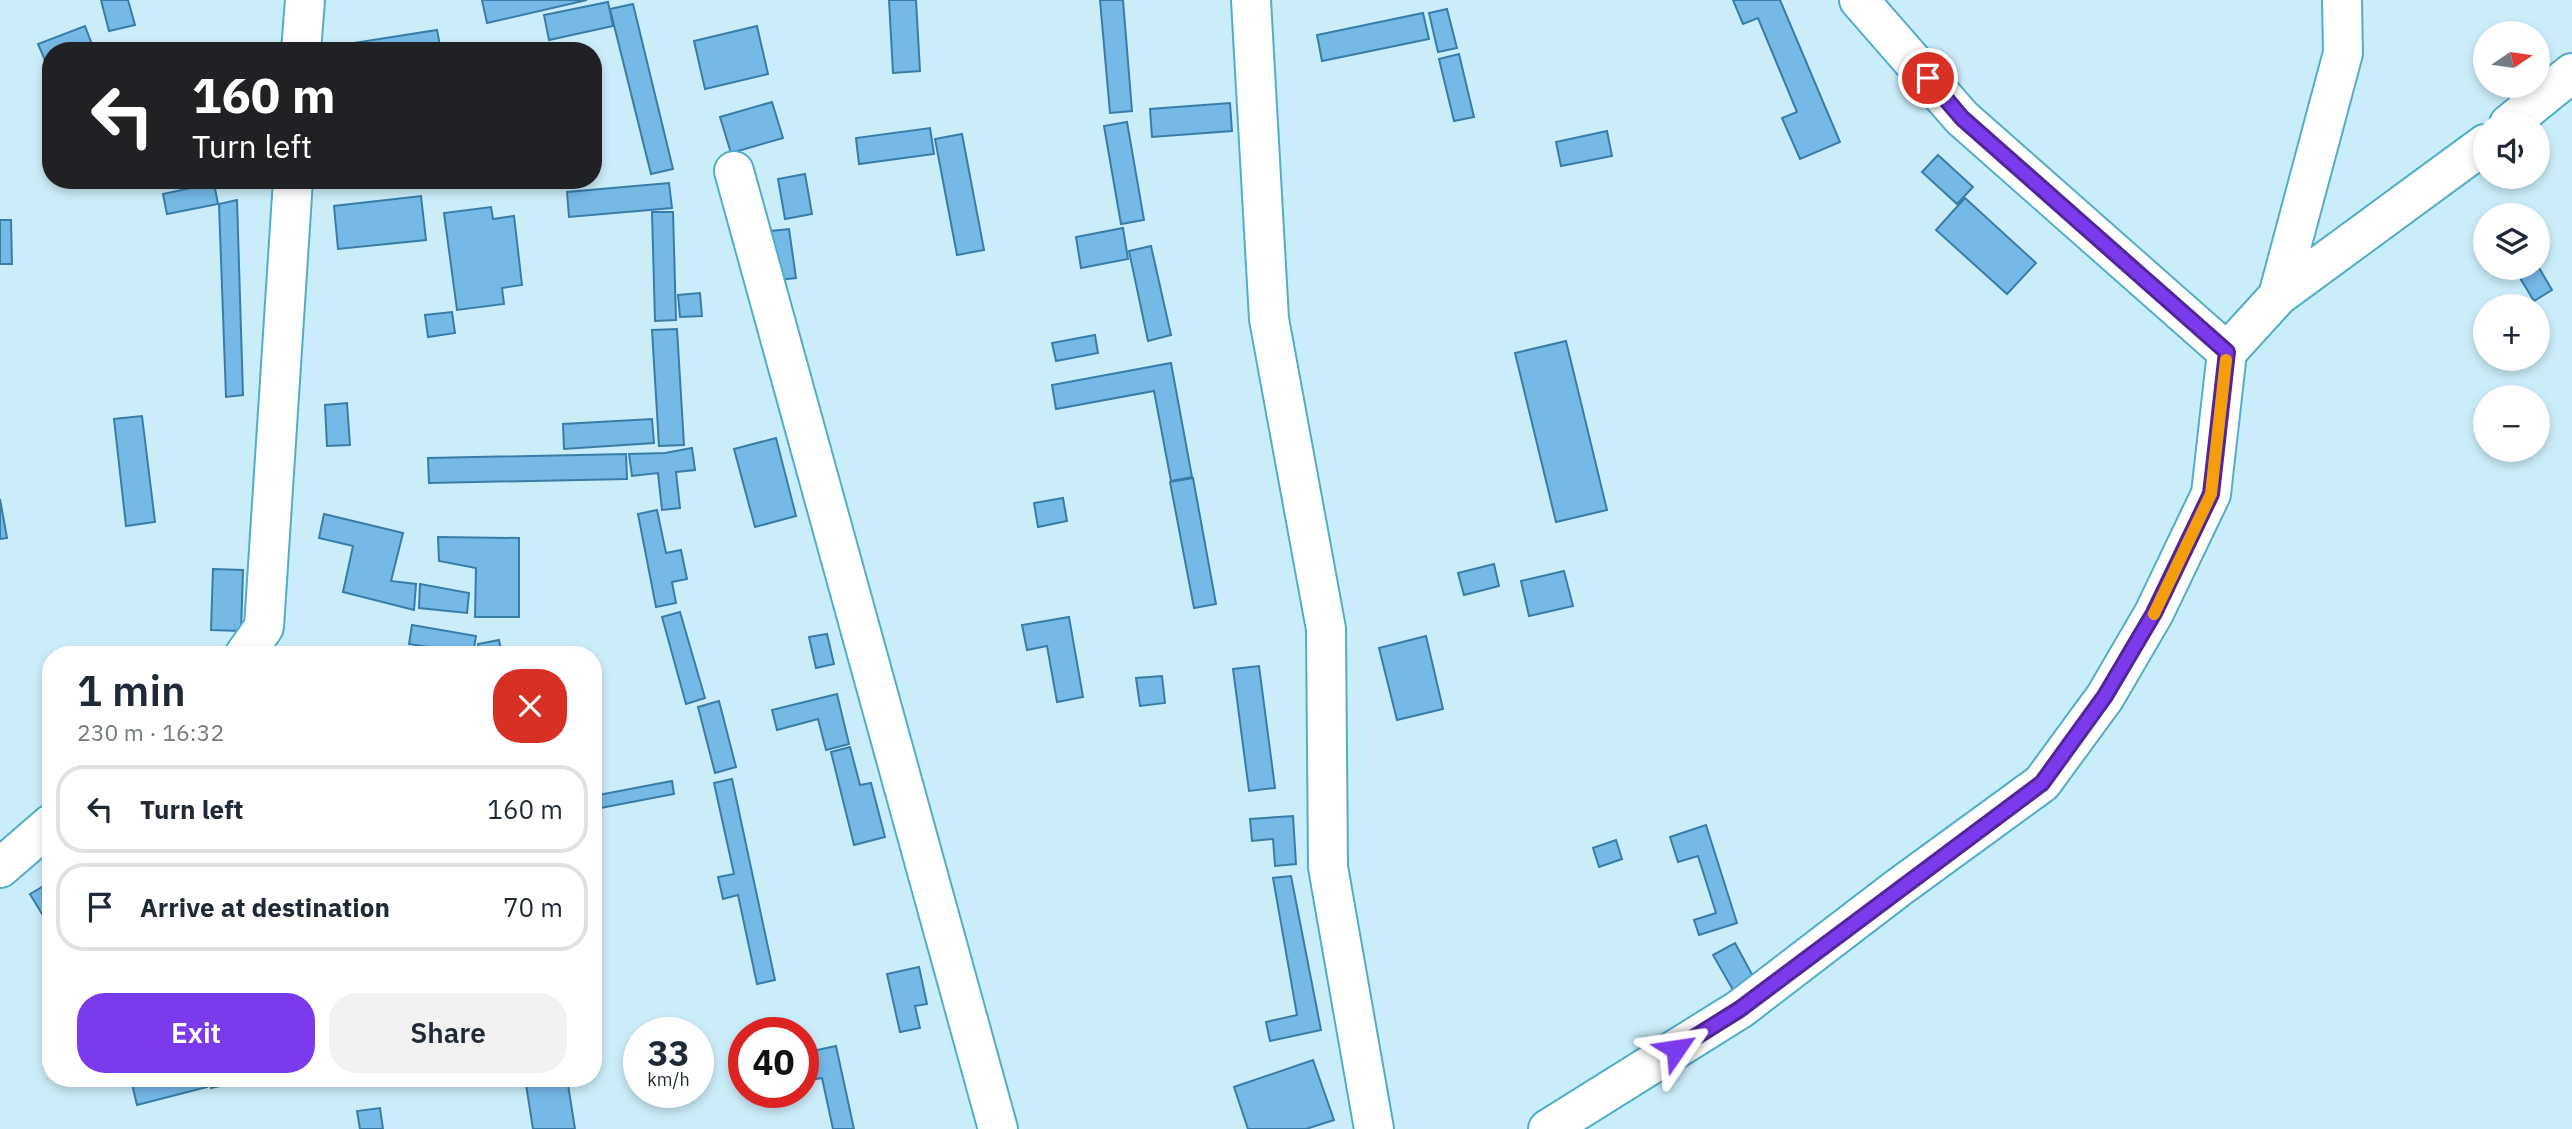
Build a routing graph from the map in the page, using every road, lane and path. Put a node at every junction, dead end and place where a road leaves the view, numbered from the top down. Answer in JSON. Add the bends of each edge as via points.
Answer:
{"nodes":[{"id":1,"x":305,"y":0,"type":"edge"},
{"id":2,"x":1251,"y":0,"type":"edge"},
{"id":3,"x":1859,"y":0,"type":"edge"},
{"id":4,"x":2342,"y":0,"type":"edge"},
{"id":5,"x":302,"y":42,"type":"edge"},
{"id":6,"x":2572,"y":73,"type":"edge"},
{"id":7,"x":2524,"y":112,"type":"edge"},
{"id":8,"x":2473,"y":153,"type":"edge"},
{"id":9,"x":734,"y":171,"type":"dead end"},
{"id":10,"x":292,"y":189,"type":"edge"},
{"id":11,"x":2278,"y":296,"type":"junction"},
{"id":12,"x":2227,"y":352,"type":"junction"},
{"id":13,"x":250,"y":646,"type":"edge"},
{"id":14,"x":42,"y":832,"type":"edge"},
{"id":15,"x":0,"y":869,"type":"edge"},
{"id":16,"x":998,"y":1129,"type":"edge"},
{"id":17,"x":1374,"y":1129,"type":"edge"},
{"id":18,"x":1548,"y":1129,"type":"edge"}],
"edges":[{"from":1,"to":5,"type":"street"},
{"from":2,"to":17,"type":"street","via":[[1269,319],[1326,629],[1328,867]]},
{"from":3,"to":12,"type":"street","via":[[1962,118]]},
{"from":4,"to":11,"type":"street","via":[[2343,53]]},
{"from":6,"to":7,"type":"street"},
{"from":8,"to":11,"type":"street"},
{"from":9,"to":16,"type":"street"},
{"from":10,"to":13,"type":"street","via":[[264,626]]},
{"from":11,"to":12,"type":"street"},
{"from":12,"to":18,"type":"street","via":[[2211,494],[2154,613],[2105,696],[2042,783],[1740,1009]]},
{"from":14,"to":15,"type":"street"}]}
